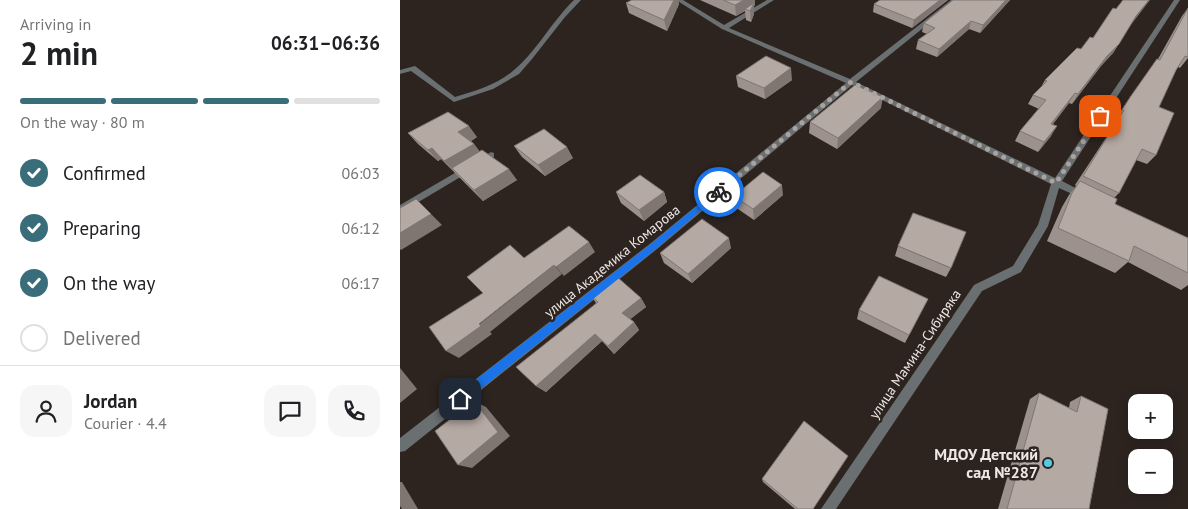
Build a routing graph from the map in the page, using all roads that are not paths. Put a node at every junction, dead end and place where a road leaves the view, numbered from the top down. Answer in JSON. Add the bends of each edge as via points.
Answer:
{"nodes":[{"id":1,"x":578,"y":0,"type":"edge"},
{"id":2,"x":679,"y":0,"type":"edge"},
{"id":3,"x":771,"y":0,"type":"edge"},
{"id":4,"x":955,"y":0,"type":"edge"},
{"id":5,"x":1177,"y":0,"type":"edge"},
{"id":6,"x":724,"y":28,"type":"junction"},
{"id":7,"x":400,"y":72,"type":"edge"},
{"id":8,"x":851,"y":82,"type":"junction"},
{"id":9,"x":491,"y":156,"type":"edge"},
{"id":10,"x":1056,"y":183,"type":"junction"},
{"id":11,"x":1091,"y":200,"type":"edge"},
{"id":12,"x":400,"y":209,"type":"edge"},
{"id":13,"x":400,"y":446,"type":"edge"},
{"id":14,"x":828,"y":509,"type":"edge"}],
"edges":[{"from":1,"to":7,"type":"street","via":[[566,10],[521,67],[485,91],[454,100],[412,68]]},
{"from":2,"to":6,"type":"street"},
{"from":3,"to":6,"type":"street"},
{"from":4,"to":8,"type":"street","name":"улица Академика Комарова"},
{"from":5,"to":10,"type":"street","name":"улица Мамина-Сибиряка"},
{"from":6,"to":8,"type":"street"},
{"from":8,"to":10,"type":"street"},
{"from":8,"to":13,"type":"street","name":"улица Академика Комарова","via":[[654,246]]},
{"from":9,"to":12,"type":"street"},
{"from":10,"to":11,"type":"street"},
{"from":10,"to":14,"type":"street","name":"улица Мамина-Сибиряка","via":[[1043,226],[1017,269],[978,288]]}]}
